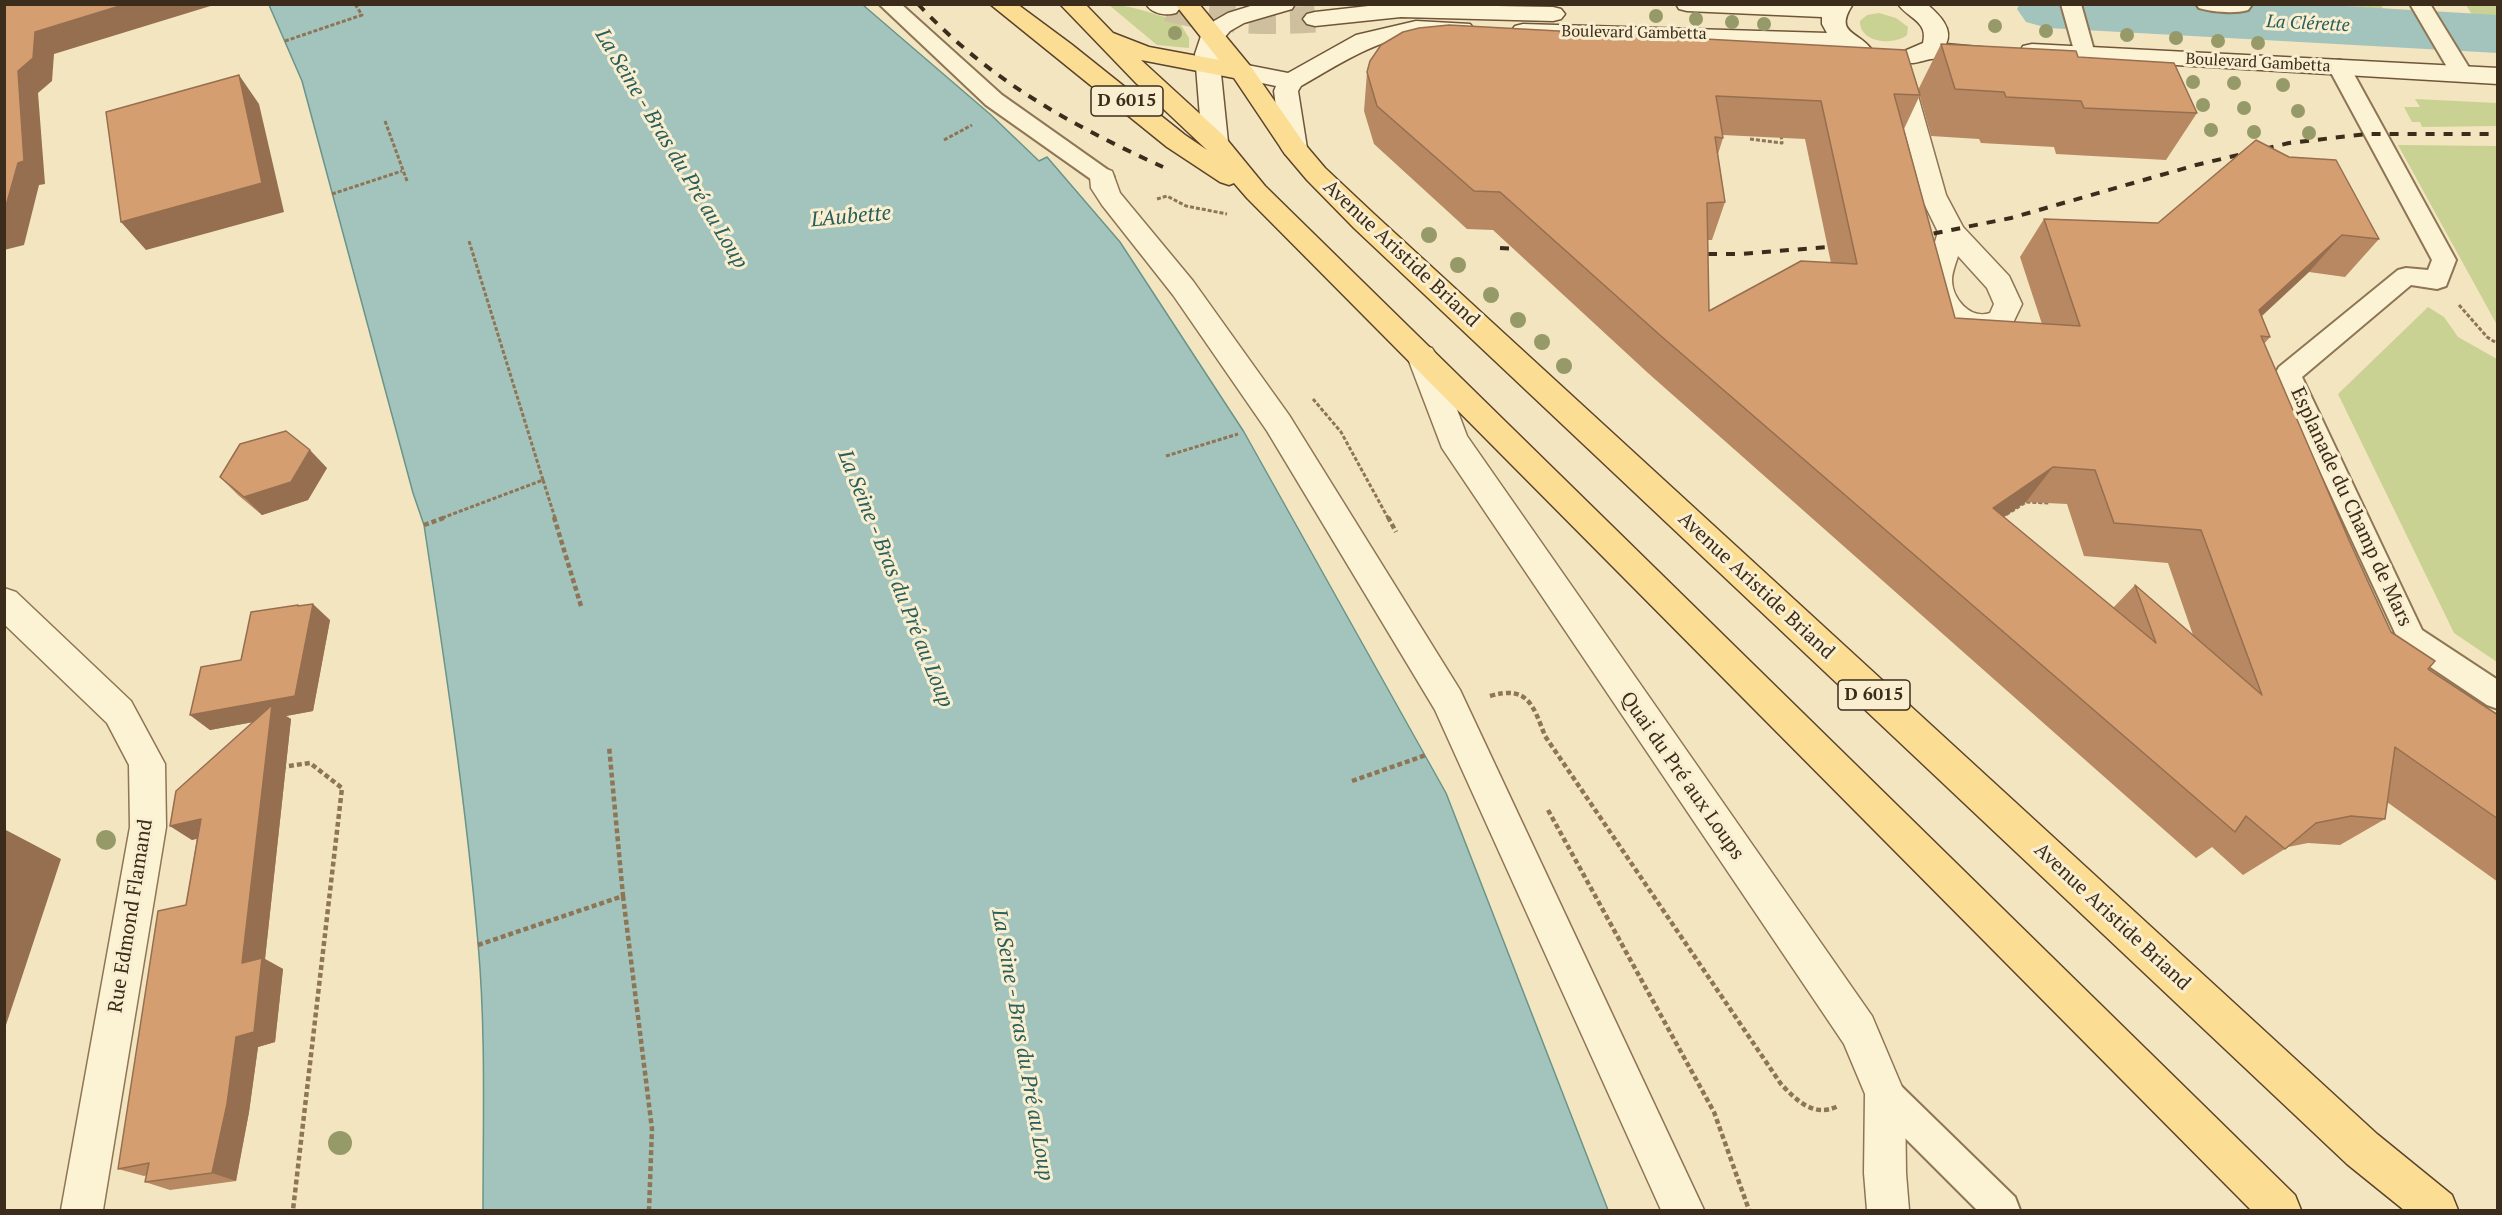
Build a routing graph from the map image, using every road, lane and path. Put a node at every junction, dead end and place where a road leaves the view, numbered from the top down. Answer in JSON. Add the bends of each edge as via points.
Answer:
{"nodes":[{"id":1,"x":355,"y":4,"type":"edge"},
{"id":2,"x":889,"y":4,"type":"edge"},
{"id":3,"x":1001,"y":4,"type":"edge"},
{"id":4,"x":1071,"y":4,"type":"edge"},
{"id":5,"x":1284,"y":4,"type":"edge"},
{"id":6,"x":1688,"y":4,"type":"edge"},
{"id":7,"x":2071,"y":4,"type":"edge"},
{"id":8,"x":2206,"y":4,"type":"edge"},
{"id":9,"x":2420,"y":4,"type":"edge"},
{"id":10,"x":1170,"y":6,"type":"edge"},
{"id":11,"x":2241,"y":6,"type":"dead end"},
{"id":12,"x":1839,"y":7,"type":"edge"},
{"id":13,"x":1919,"y":10,"type":"edge"},
{"id":14,"x":1315,"y":19,"type":"tunnel mouth"},
{"id":15,"x":1098,"y":32,"type":"junction"},
{"id":16,"x":1699,"y":35,"type":"junction"},
{"id":17,"x":1213,"y":36,"type":"junction"},
{"id":18,"x":285,"y":41,"type":"dead end"},
{"id":19,"x":1845,"y":41,"type":"junction"},
{"id":20,"x":2011,"y":50,"type":"junction"},
{"id":21,"x":1928,"y":51,"type":"junction"},
{"id":22,"x":2085,"y":54,"type":"junction"},
{"id":23,"x":1895,"y":58,"type":"junction"},
{"id":24,"x":1209,"y":66,"type":"junction"},
{"id":25,"x":2339,"y":67,"type":"junction"},
{"id":26,"x":1242,"y":72,"type":"junction"},
{"id":27,"x":2462,"y":74,"type":"junction"},
{"id":28,"x":2498,"y":75,"type":"edge"},
{"id":29,"x":1292,"y":81,"type":"junction"},
{"id":30,"x":385,"y":121,"type":"dead end"},
{"id":31,"x":972,"y":125,"type":"dead end"},
{"id":32,"x":1780,"y":127,"type":"edge"},
{"id":33,"x":1771,"y":134,"type":"edge"},
{"id":34,"x":1782,"y":134,"type":"junction"},
{"id":35,"x":1750,"y":139,"type":"edge"},
{"id":36,"x":944,"y":140,"type":"dead end"},
{"id":37,"x":1215,"y":142,"type":"junction"},
{"id":38,"x":1294,"y":148,"type":"junction"},
{"id":39,"x":402,"y":171,"type":"junction"},
{"id":40,"x":1103,"y":177,"type":"joint"},
{"id":41,"x":407,"y":181,"type":"dead end"},
{"id":42,"x":1256,"y":192,"type":"junction"},
{"id":43,"x":332,"y":194,"type":"dead end"},
{"id":44,"x":1150,"y":201,"type":"dead end"},
{"id":45,"x":1230,"y":215,"type":"dead end"},
{"id":46,"x":1952,"y":232,"type":"dead end"},
{"id":47,"x":469,"y":241,"type":"dead end"},
{"id":48,"x":2437,"y":280,"type":"junction"},
{"id":49,"x":2498,"y":344,"type":"edge"},
{"id":50,"x":1422,"y":356,"type":"junction"},
{"id":51,"x":1244,"y":432,"type":"dead end"},
{"id":52,"x":1166,"y":456,"type":"dead end"},
{"id":53,"x":543,"y":480,"type":"junction"},
{"id":54,"x":2056,"y":504,"type":"edge"},
{"id":55,"x":1997,"y":522,"type":"edge"},
{"id":56,"x":424,"y":525,"type":"dead end"},
{"id":57,"x":4,"y":602,"type":"edge"},
{"id":58,"x":581,"y":606,"type":"dead end"},
{"id":59,"x":2498,"y":696,"type":"edge"},
{"id":60,"x":1486,"y":698,"type":"dead end"},
{"id":61,"x":609,"y":746,"type":"dead end"},
{"id":62,"x":1426,"y":754,"type":"dead end"},
{"id":63,"x":276,"y":768,"type":"dead end"},
{"id":64,"x":1352,"y":781,"type":"dead end"},
{"id":65,"x":623,"y":896,"type":"junction"},
{"id":66,"x":478,"y":945,"type":"dead end"},
{"id":67,"x":1886,"y":1094,"type":"junction"},
{"id":68,"x":1831,"y":1111,"type":"dead end"},
{"id":69,"x":82,"y":1210,"type":"edge"},
{"id":70,"x":293,"y":1210,"type":"edge"},
{"id":71,"x":649,"y":1210,"type":"edge"},
{"id":72,"x":1683,"y":1210,"type":"edge"},
{"id":73,"x":1888,"y":1210,"type":"edge"},
{"id":74,"x":2002,"y":1210,"type":"edge"},
{"id":75,"x":2280,"y":1210,"type":"edge"},
{"id":76,"x":2437,"y":1210,"type":"edge"}],
"edges":[{"from":1,"to":18,"type":"path","via":[[362,15]]},
{"from":2,"to":40,"type":"lane","via":[[994,100]]},
{"from":3,"to":42,"type":"main road","number":"D 6015","via":[[1176,141]]},
{"from":4,"to":15,"type":"main road","number":"D 6015"},
{"from":5,"to":17,"type":"street","via":[[1236,18]]},
{"from":6,"to":12,"type":"street","name":"Boulevard Gambetta"},
{"from":7,"to":22,"type":"lane"},
{"from":8,"to":11,"type":"lane"},
{"from":9,"to":27,"type":"lane"},
{"from":10,"to":17,"type":"main road","name":"Avenue Aristide Briand","number":"D 6015"},
{"from":12,"to":19,"type":"street","via":[[1832,20],[1835,31]]},
{"from":13,"to":20,"type":"street","name":"Boulevard Gambetta","via":[[1983,43]]},
{"from":13,"to":21,"type":"street","via":[[1937,30],[1937,38]]},
{"from":14,"to":16,"type":"street","via":[[1401,10],[1584,15]]},
{"from":15,"to":24,"type":"main road","via":[[1143,53]]},
{"from":15,"to":37,"type":"main road","number":"D 6015"},
{"from":16,"to":19,"type":"street","name":"Boulevard Gambetta"},
{"from":16,"to":29,"type":"street","name":"Boulevard Gambetta","via":[[1416,28],[1365,40]]},
{"from":17,"to":24,"type":"street","via":[[1207,54]]},
{"from":17,"to":26,"type":"main road","name":"Avenue Aristide Briand","number":"D 6015"},
{"from":19,"to":23,"type":"street","via":[[1868,53]]},
{"from":20,"to":21,"type":"street","name":"Boulevard Gambetta"},
{"from":20,"to":22,"type":"street","name":"Boulevard Gambetta"},
{"from":21,"to":23,"type":"street","name":"Boulevard Gambetta"},
{"from":22,"to":25,"type":"street","name":"Boulevard Gambetta"},
{"from":23,"to":46,"type":"street","via":[[1933,195]]},
{"from":24,"to":26,"type":"main road"},
{"from":24,"to":37,"type":"street"},
{"from":25,"to":27,"type":"street","name":"Boulevard Gambetta"},
{"from":25,"to":48,"type":"lane","via":[[2444,260]]},
{"from":26,"to":29,"type":"street"},
{"from":26,"to":38,"type":"main road","name":"Avenue Aristide Briand","number":"D 6015"},
{"from":27,"to":28,"type":"street","name":"Boulevard Gambetta"},
{"from":29,"to":38,"type":"street","via":[[1286,91]]},
{"from":30,"to":39,"type":"path"},
{"from":31,"to":36,"type":"path"},
{"from":32,"to":34,"type":"path"},
{"from":33,"to":34,"type":"path"},
{"from":34,"to":35,"type":"path","via":[[1782,143]]},
{"from":37,"to":42,"type":"main road","number":"D 6015"},
{"from":38,"to":76,"type":"main road","name":"Avenue Aristide Briand","number":"D 6015","via":[[1364,221],[2327,1117]]},
{"from":39,"to":41,"type":"path"},
{"from":39,"to":43,"type":"path"},
{"from":40,"to":72,"type":"street","via":[[1111,199],[1183,288],[1278,423],[1448,701]]},
{"from":42,"to":50,"type":"main road","number":"D 6015"},
{"from":44,"to":45,"type":"path","via":[[1167,196],[1186,206]]},
{"from":47,"to":53,"type":"path"},
{"from":48,"to":49,"type":"path","via":[[2487,337]]},
{"from":48,"to":59,"type":"lane","name":"Esplanade du Champ de Mars","via":[[2406,276],[2288,374],[2412,639]]},
{"from":50,"to":67,"type":"street","name":"Quai du Pré aux Loups","via":[[1453,440],[1858,1030]]},
{"from":50,"to":75,"type":"main road","number":"D 6015"},
{"from":51,"to":52,"type":"path"},
{"from":53,"to":56,"type":"path"},
{"from":53,"to":58,"type":"path"},
{"from":54,"to":55,"type":"path","via":[[2026,502]]},
{"from":57,"to":69,"type":"street","name":"Rue Edmond Flamand","via":[[119,712],[147,764],[148,827]]},
{"from":60,"to":68,"type":"path","via":[[1507,690],[1522,694],[1533,707],[1545,736],[1781,1084],[1799,1104]]},
{"from":61,"to":65,"type":"path"},
{"from":62,"to":64,"type":"path"},
{"from":63,"to":70,"type":"path","via":[[310,762],[342,788]]},
{"from":65,"to":66,"type":"path"},
{"from":65,"to":71,"type":"path","via":[[652,1129]]},
{"from":67,"to":73,"type":"street","name":"Quai du Pré aux Loups"},
{"from":67,"to":74,"type":"lane"}]}
